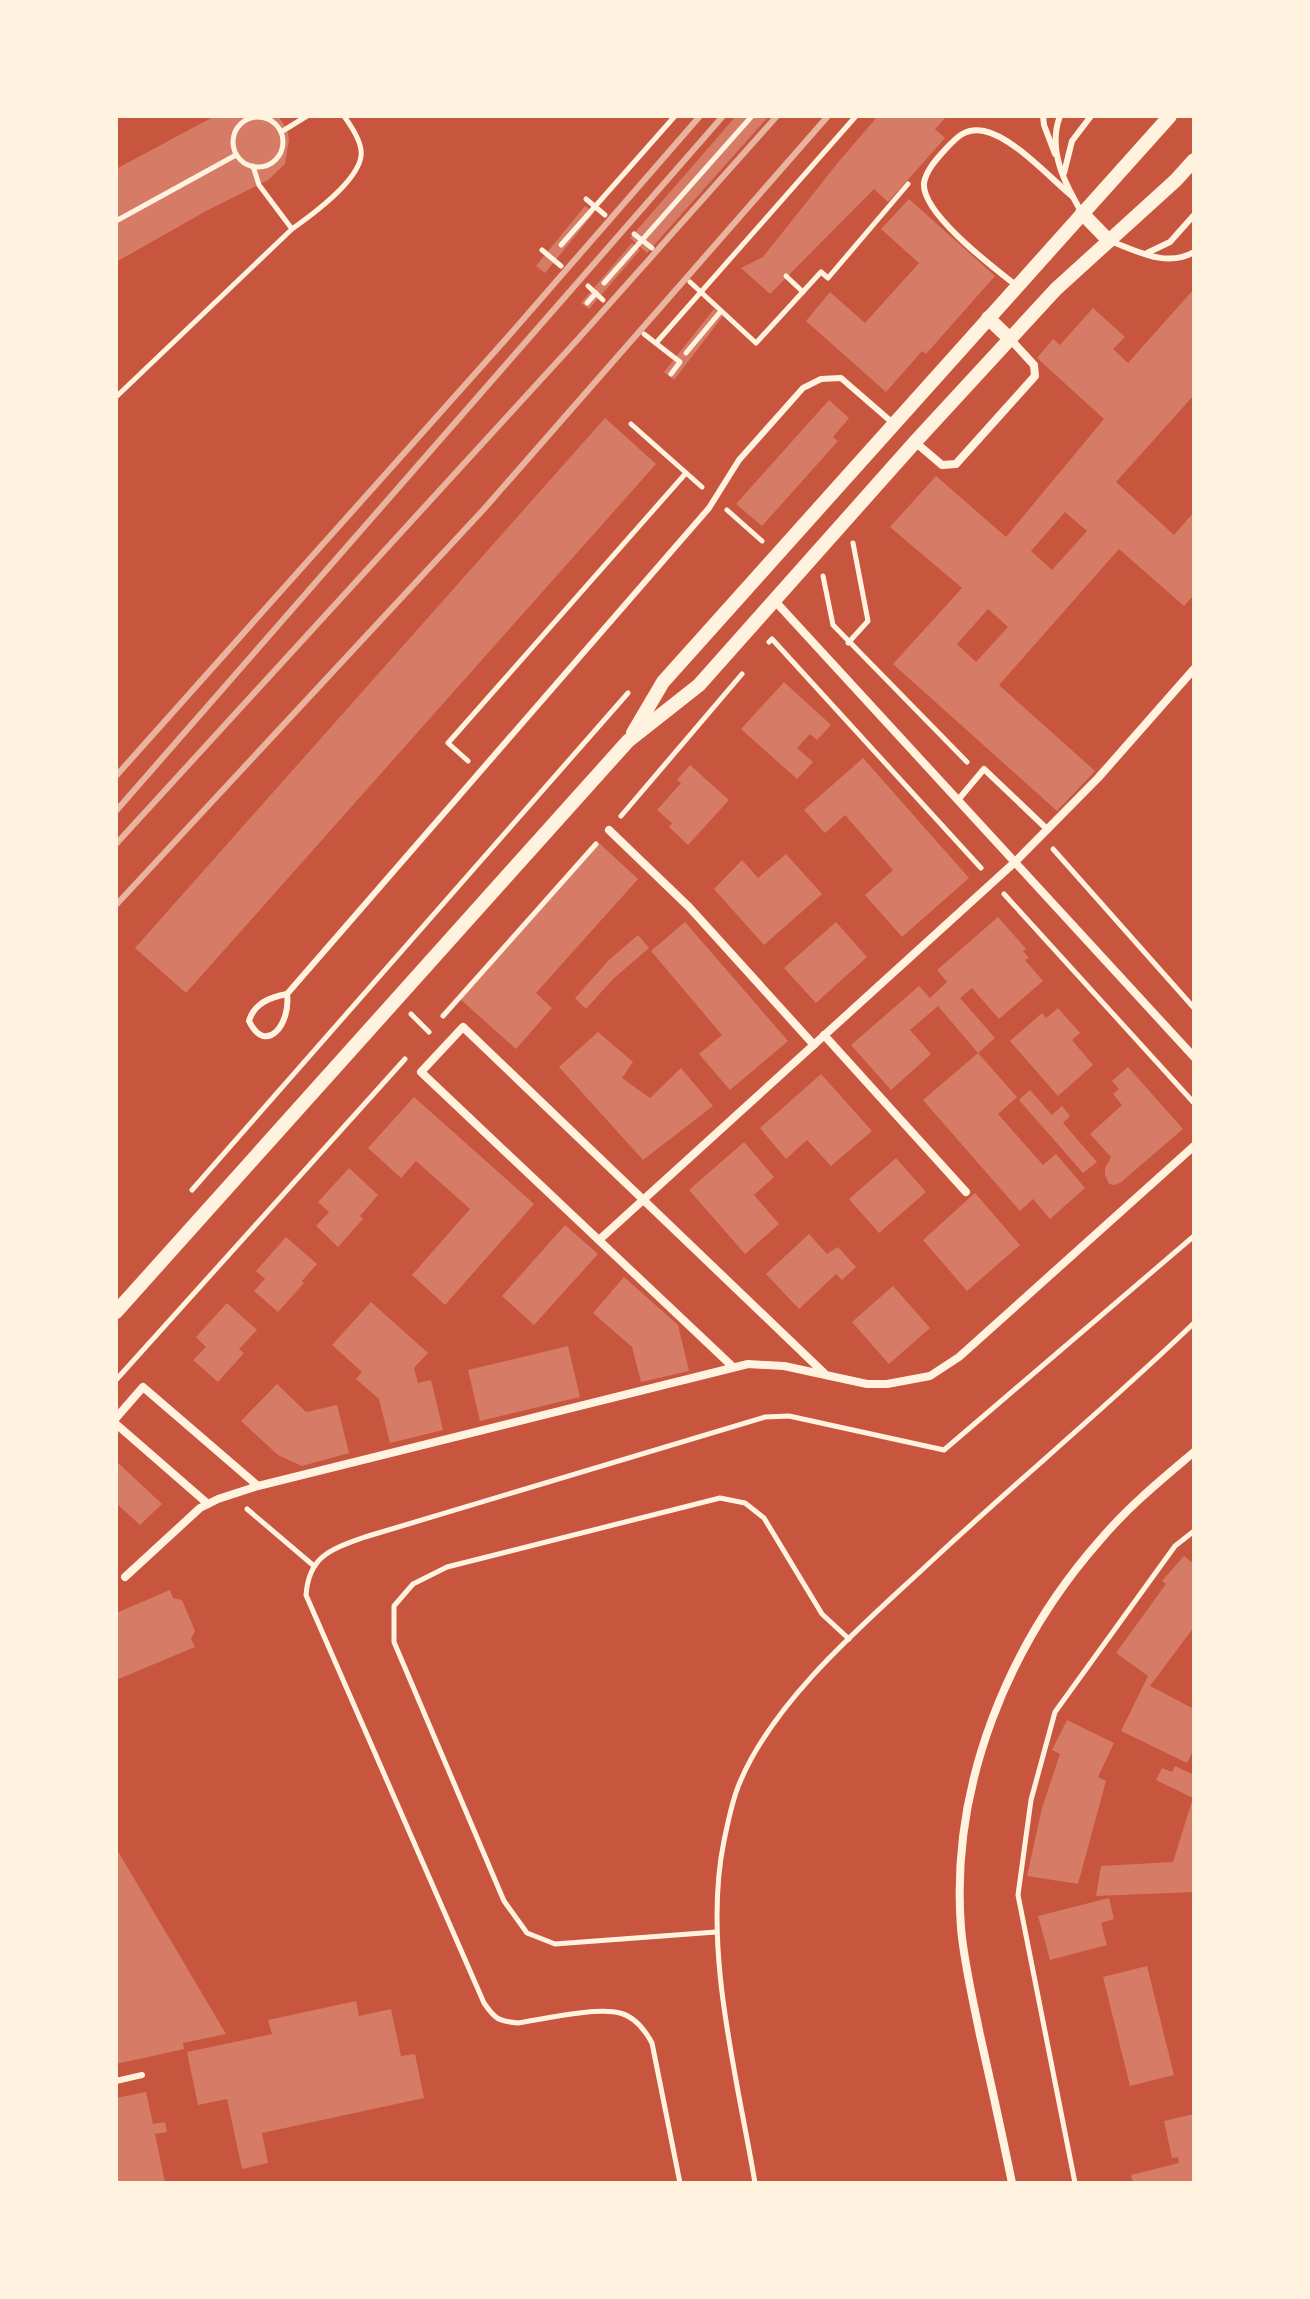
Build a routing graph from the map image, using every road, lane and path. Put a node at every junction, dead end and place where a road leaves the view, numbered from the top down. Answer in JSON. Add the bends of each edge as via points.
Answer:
{"nodes":[{"id":1,"x":307,"y":116,"type":"edge"},
{"id":2,"x":344,"y":116,"type":"edge"},
{"id":3,"x":675,"y":116,"type":"edge"},
{"id":4,"x":752,"y":116,"type":"edge"},
{"id":5,"x":856,"y":116,"type":"edge"},
{"id":6,"x":1043,"y":116,"type":"edge"},
{"id":7,"x":1060,"y":116,"type":"edge"},
{"id":8,"x":1091,"y":116,"type":"edge"},
{"id":9,"x":1170,"y":116,"type":"edge"},
{"id":10,"x":281,"y":132,"type":"junction"},
{"id":11,"x":236,"y":155,"type":"junction"},
{"id":12,"x":1194,"y":160,"type":"edge"},
{"id":13,"x":253,"y":166,"type":"junction"},
{"id":14,"x":1060,"y":166,"type":"junction"},
{"id":15,"x":917,"y":174,"type":"dead end"},
{"id":16,"x":1064,"y":181,"type":"junction"},
{"id":17,"x":1073,"y":197,"type":"junction"},
{"id":18,"x":586,"y":199,"type":"dead end"},
{"id":19,"x":595,"y":206,"type":"junction"},
{"id":20,"x":1082,"y":213,"type":"junction"},
{"id":21,"x":605,"y":215,"type":"dead end"},
{"id":22,"x":1194,"y":215,"type":"edge"},
{"id":23,"x":116,"y":221,"type":"edge"},
{"id":24,"x":292,"y":229,"type":"junction"},
{"id":25,"x":634,"y":234,"type":"dead end"},
{"id":26,"x":642,"y":240,"type":"junction"},
{"id":27,"x":1109,"y":241,"type":"junction"},
{"id":28,"x":561,"y":245,"type":"dead end"},
{"id":29,"x":652,"y":248,"type":"dead end"},
{"id":30,"x":542,"y":250,"type":"dead end"},
{"id":31,"x":1194,"y":252,"type":"edge"},
{"id":32,"x":1143,"y":254,"type":"junction"},
{"id":33,"x":550,"y":258,"type":"junction"},
{"id":34,"x":544,"y":265,"type":"dead end"},
{"id":35,"x":561,"y":266,"type":"dead end"},
{"id":36,"x":786,"y":276,"type":"dead end"},
{"id":37,"x":690,"y":282,"type":"dead end"},
{"id":38,"x":604,"y":283,"type":"dead end"},
{"id":39,"x":588,"y":286,"type":"dead end"},
{"id":40,"x":1017,"y":286,"type":"junction"},
{"id":41,"x":700,"y":292,"type":"junction"},
{"id":42,"x":803,"y":292,"type":"junction"},
{"id":43,"x":596,"y":293,"type":"junction"},
{"id":44,"x":603,"y":300,"type":"dead end"},
{"id":45,"x":587,"y":303,"type":"dead end"},
{"id":46,"x":721,"y":311,"type":"junction"},
{"id":47,"x":988,"y":318,"type":"junction"},
{"id":48,"x":644,"y":334,"type":"dead end"},
{"id":49,"x":1010,"y":339,"type":"junction"},
{"id":50,"x":656,"y":343,"type":"junction"},
{"id":51,"x":686,"y":353,"type":"dead end"},
{"id":52,"x":671,"y":374,"type":"dead end"},
{"id":53,"x":116,"y":397,"type":"edge"},
{"id":54,"x":631,"y":424,"type":"dead end"},
{"id":55,"x":894,"y":424,"type":"junction"},
{"id":56,"x":915,"y":442,"type":"junction"},
{"id":57,"x":686,"y":473,"type":"junction"},
{"id":58,"x":716,"y":500,"type":"junction"},
{"id":59,"x":772,"y":529,"type":"dead end"},
{"id":60,"x":762,"y":541,"type":"junction"},
{"id":61,"x":853,"y":543,"type":"dead end"},
{"id":62,"x":751,"y":553,"type":"dead end"},
{"id":63,"x":823,"y":576,"type":"dead end"},
{"id":64,"x":755,"y":579,"type":"junction"},
{"id":65,"x":774,"y":600,"type":"junction"},
{"id":66,"x":848,"y":643,"type":"junction"},
{"id":67,"x":762,"y":651,"type":"dead end"},
{"id":68,"x":830,"y":661,"type":"junction"},
{"id":69,"x":752,"y":663,"type":"dead end"},
{"id":70,"x":1194,"y":669,"type":"edge"},
{"id":71,"x":636,"y":684,"type":"dead end"},
{"id":72,"x":628,"y":741,"type":"junction"},
{"id":73,"x":481,"y":773,"type":"junction"},
{"id":74,"x":980,"y":774,"type":"junction"},
{"id":75,"x":958,"y":800,"type":"junction"},
{"id":76,"x":609,"y":830,"type":"junction"},
{"id":77,"x":1045,"y":833,"type":"junction"},
{"id":78,"x":1015,"y":862,"type":"junction"},
{"id":79,"x":287,"y":994,"type":"junction"},
{"id":80,"x":1194,"y":1008,"type":"edge"},
{"id":81,"x":440,"y":1020,"type":"dead end"},
{"id":82,"x":429,"y":1032,"type":"dead end"},
{"id":83,"x":824,"y":1035,"type":"junction"},
{"id":84,"x":420,"y":1043,"type":"dead end"},
{"id":85,"x":814,"y":1045,"type":"junction"},
{"id":86,"x":410,"y":1053,"type":"dead end"},
{"id":87,"x":1194,"y":1057,"type":"edge"},
{"id":88,"x":1194,"y":1146,"type":"edge"},
{"id":89,"x":966,"y":1192,"type":"dead end"},
{"id":90,"x":187,"y":1196,"type":"dead end"},
{"id":91,"x":643,"y":1200,"type":"junction"},
{"id":92,"x":1194,"y":1236,"type":"edge"},
{"id":93,"x":599,"y":1240,"type":"junction"},
{"id":94,"x":116,"y":1312,"type":"edge"},
{"id":95,"x":1194,"y":1323,"type":"edge"},
{"id":96,"x":733,"y":1367,"type":"junction"},
{"id":97,"x":825,"y":1373,"type":"junction"},
{"id":98,"x":116,"y":1380,"type":"edge"},
{"id":99,"x":116,"y":1421,"type":"edge"},
{"id":100,"x":1194,"y":1452,"type":"edge"},
{"id":101,"x":258,"y":1486,"type":"junction"},
{"id":102,"x":230,"y":1495,"type":"junction"},
{"id":103,"x":208,"y":1504,"type":"junction"},
{"id":104,"x":1194,"y":1531,"type":"edge"},
{"id":105,"x":314,"y":1566,"type":"junction"},
{"id":106,"x":125,"y":1577,"type":"dead end"},
{"id":107,"x":849,"y":1639,"type":"junction"},
{"id":108,"x":716,"y":1932,"type":"junction"},
{"id":109,"x":142,"y":2075,"type":"dead end"},
{"id":110,"x":116,"y":2081,"type":"edge"},
{"id":111,"x":680,"y":2183,"type":"edge"},
{"id":112,"x":755,"y":2183,"type":"edge"},
{"id":113,"x":1012,"y":2183,"type":"edge"},
{"id":114,"x":1075,"y":2183,"type":"edge"}],
"edges":[{"from":1,"to":10,"type":"path"},
{"from":2,"to":24,"type":"path","via":[[359,141],[361,157],[344,186]]},
{"from":3,"to":19,"type":"path"},
{"from":4,"to":26,"type":"path"},
{"from":5,"to":41,"type":"path"},
{"from":6,"to":14,"type":"lane"},
{"from":7,"to":14,"type":"lane","via":[[1055,143]]},
{"from":8,"to":16,"type":"lane","via":[[1072,141]]},
{"from":9,"to":20,"type":"street"},
{"from":10,"to":11,"type":"path","via":[[262,117],[246,119],[232,139]]},
{"from":10,"to":13,"type":"path","via":[[279,154],[268,165]]},
{"from":11,"to":13,"type":"path"},
{"from":11,"to":23,"type":"path"},
{"from":12,"to":27,"type":"street"},
{"from":13,"to":24,"type":"path","via":[[259,185]]},
{"from":14,"to":16,"type":"lane"},
{"from":15,"to":42,"type":"path","via":[[828,278],[821,272]]},
{"from":16,"to":17,"type":"lane"},
{"from":17,"to":20,"type":"lane"},
{"from":17,"to":40,"type":"lane","via":[[1008,142],[985,131],[961,133],[930,167],[925,194],[936,214]]},
{"from":18,"to":19,"type":"path"},
{"from":19,"to":21,"type":"path"},
{"from":19,"to":28,"type":"path"},
{"from":20,"to":27,"type":"street"},
{"from":20,"to":40,"type":"street"},
{"from":22,"to":32,"type":"lane","via":[[1170,242]]},
{"from":24,"to":53,"type":"path"},
{"from":25,"to":26,"type":"path"},
{"from":26,"to":29,"type":"path"},
{"from":26,"to":38,"type":"path"},
{"from":27,"to":32,"type":"lane"},
{"from":27,"to":49,"type":"street"},
{"from":30,"to":33,"type":"path"},
{"from":31,"to":32,"type":"lane","via":[[1176,259]]},
{"from":33,"to":34,"type":"path"},
{"from":33,"to":35,"type":"path"},
{"from":36,"to":42,"type":"path"},
{"from":37,"to":41,"type":"path"},
{"from":39,"to":43,"type":"path"},
{"from":40,"to":47,"type":"street"},
{"from":41,"to":46,"type":"path"},
{"from":41,"to":50,"type":"path"},
{"from":42,"to":46,"type":"path","via":[[756,343]]},
{"from":43,"to":44,"type":"path"},
{"from":43,"to":45,"type":"path"},
{"from":46,"to":51,"type":"path"},
{"from":47,"to":49,"type":"street"},
{"from":47,"to":55,"type":"street"},
{"from":48,"to":50,"type":"path"},
{"from":49,"to":56,"type":"street"},
{"from":49,"to":56,"type":"street","via":[[1034,365],[1035,376],[956,464],[942,465]]},
{"from":50,"to":52,"type":"path","via":[[680,362]]},
{"from":54,"to":57,"type":"path"},
{"from":55,"to":56,"type":"street"},
{"from":55,"to":58,"type":"lane","via":[[841,378],[814,381],[797,393],[739,460]]},
{"from":55,"to":64,"type":"street"},
{"from":56,"to":65,"type":"street"},
{"from":57,"to":58,"type":"path"},
{"from":57,"to":73,"type":"path","via":[[448,743]]},
{"from":58,"to":60,"type":"path"},
{"from":58,"to":73,"type":"lane"},
{"from":59,"to":60,"type":"path"},
{"from":60,"to":62,"type":"path"},
{"from":61,"to":66,"type":"path","via":[[868,621]]},
{"from":63,"to":66,"type":"path","via":[[833,625]]},
{"from":64,"to":65,"type":"street"},
{"from":64,"to":72,"type":"street","via":[[663,682]]},
{"from":65,"to":68,"type":"street"},
{"from":65,"to":72,"type":"street","via":[[699,685]]},
{"from":66,"to":68,"type":"path"},
{"from":66,"to":74,"type":"path"},
{"from":67,"to":68,"type":"path","via":[[772,639],[814,683]]},
{"from":68,"to":75,"type":"street"},
{"from":69,"to":76,"type":"path"},
{"from":70,"to":77,"type":"street"},
{"from":71,"to":90,"type":"path"},
{"from":72,"to":94,"type":"street"},
{"from":73,"to":79,"type":"lane"},
{"from":74,"to":75,"type":"lane"},
{"from":74,"to":77,"type":"lane","via":[[984,769]]},
{"from":75,"to":78,"type":"street"},
{"from":76,"to":81,"type":"path"},
{"from":76,"to":85,"type":"street","via":[[689,907]]},
{"from":77,"to":78,"type":"street"},
{"from":77,"to":80,"type":"path"},
{"from":78,"to":83,"type":"street"},
{"from":78,"to":87,"type":"street"},
{"from":79,"to":79,"type":"lane","via":[[255,1009],[249,1021],[258,1032],[272,1035],[280,1027],[288,1014]]},
{"from":82,"to":84,"type":"path"},
{"from":83,"to":85,"type":"street"},
{"from":83,"to":89,"type":"street"},
{"from":85,"to":91,"type":"street"},
{"from":86,"to":98,"type":"path"},
{"from":88,"to":97,"type":"street","via":[[946,1367],[930,1376],[887,1384]]},
{"from":91,"to":93,"type":"street"},
{"from":91,"to":93,"type":"street","via":[[463,1027],[421,1072]]},
{"from":91,"to":97,"type":"street"},
{"from":92,"to":105,"type":"path","via":[[944,1450],[789,1416],[765,1417],[365,1537],[329,1551]]},
{"from":93,"to":96,"type":"street"},
{"from":95,"to":107,"type":"path"},
{"from":96,"to":97,"type":"street","via":[[764,1365]]},
{"from":96,"to":101,"type":"street"},
{"from":99,"to":101,"type":"street","via":[[143,1387]]},
{"from":99,"to":103,"type":"street"},
{"from":100,"to":113,"type":"street","via":[[1101,1539],[1035,1629],[987,1731],[973,1785],[960,1886],[961,1930]]},
{"from":101,"to":102,"type":"street"},
{"from":102,"to":103,"type":"street"},
{"from":102,"to":105,"type":"path"},
{"from":103,"to":106,"type":"street","via":[[186,1518]]},
{"from":104,"to":114,"type":"path","via":[[1175,1546],[1055,1712],[1031,1800],[1018,1895]]},
{"from":105,"to":111,"type":"path","via":[[306,1595],[484,2003],[494,2018],[505,2022],[600,2012],[622,2013],[642,2026],[652,2043]]},
{"from":107,"to":108,"type":"path","via":[[769,1730],[739,1783],[724,1842]]},
{"from":107,"to":108,"type":"path","via":[[822,1614],[764,1518],[745,1503],[720,1498],[447,1567],[413,1584],[394,1606],[394,1642],[504,1901],[527,1933],[555,1944]]},
{"from":108,"to":112,"type":"path"},
{"from":109,"to":110,"type":"lane"}]}
